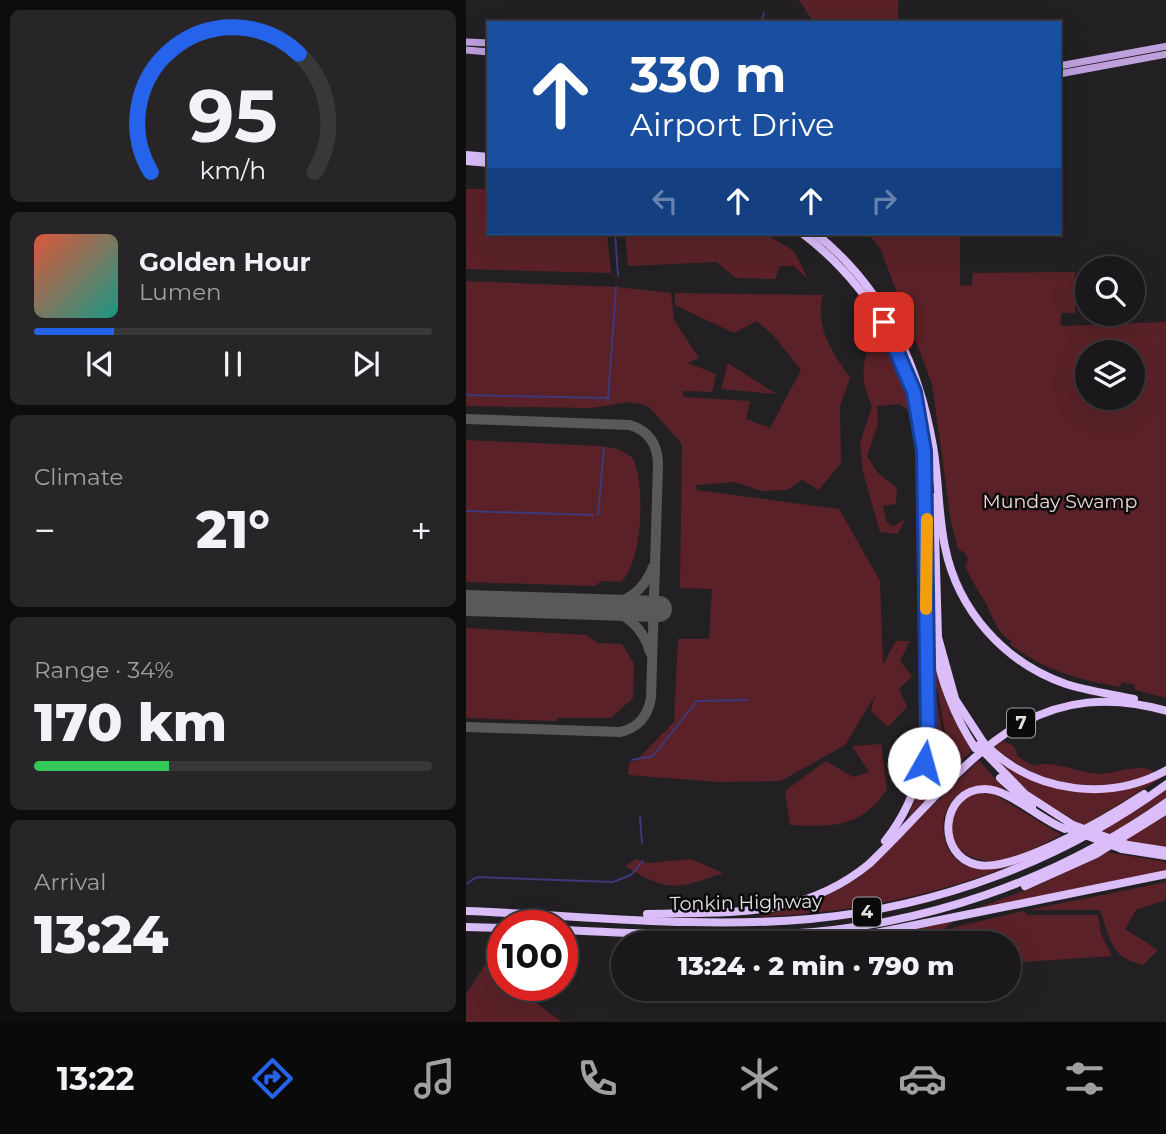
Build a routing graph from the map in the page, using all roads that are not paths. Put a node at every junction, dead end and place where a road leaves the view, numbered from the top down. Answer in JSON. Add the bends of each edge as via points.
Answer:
{"nodes":[{"id":1,"x":466,"y":42,"type":"edge"},
{"id":2,"x":487,"y":43,"type":"edge"},
{"id":3,"x":1167,"y":46,"type":"edge"},
{"id":4,"x":466,"y":50,"type":"edge"},
{"id":5,"x":487,"y":52,"type":"edge"},
{"id":6,"x":1167,"y":54,"type":"edge"},
{"id":7,"x":1061,"y":66,"type":"edge"},
{"id":8,"x":1061,"y":74,"type":"edge"},
{"id":9,"x":466,"y":155,"type":"edge"},
{"id":10,"x":487,"y":157,"type":"edge"},
{"id":11,"x":466,"y":161,"type":"edge"},
{"id":12,"x":487,"y":163,"type":"edge"},
{"id":13,"x":804,"y":235,"type":"edge"},
{"id":14,"x":817,"y":235,"type":"edge"},
{"id":15,"x":924,"y":406,"type":"junction"},
{"id":16,"x":928,"y":574,"type":"junction"},
{"id":17,"x":1167,"y":709,"type":"edge"},
{"id":18,"x":979,"y":745,"type":"junction"},
{"id":19,"x":986,"y":754,"type":"junction"},
{"id":20,"x":1167,"y":770,"type":"edge"},
{"id":21,"x":1167,"y":781,"type":"edge"},
{"id":22,"x":1167,"y":802,"type":"edge"},
{"id":23,"x":1167,"y":810,"type":"edge"},
{"id":24,"x":1068,"y":827,"type":"junction"},
{"id":25,"x":1125,"y":847,"type":"junction"},
{"id":26,"x":1167,"y":850,"type":"edge"},
{"id":27,"x":1167,"y":856,"type":"edge"},
{"id":28,"x":1167,"y":874,"type":"edge"},
{"id":29,"x":849,"y":880,"type":"junction"},
{"id":30,"x":466,"y":911,"type":"edge"},
{"id":31,"x":585,"y":915,"type":"junction"},
{"id":32,"x":466,"y":927,"type":"edge"},
{"id":33,"x":487,"y":928,"type":"edge"},
{"id":34,"x":578,"y":931,"type":"edge"},
{"id":35,"x":825,"y":931,"type":"joint"},
{"id":36,"x":886,"y":931,"type":"edge"},
{"id":37,"x":611,"y":932,"type":"edge"}],
"edges":[{"from":1,"to":2,"type":"main road"},
{"from":3,"to":7,"type":"main road"},
{"from":4,"to":5,"type":"main road"},
{"from":6,"to":8,"type":"main road"},
{"from":9,"to":10,"type":"highway"},
{"from":11,"to":12,"type":"highway"},
{"from":13,"to":16,"type":"highway","via":[[840,265],[867,298],[907,371],[924,451]]},
{"from":14,"to":15,"type":"highway","via":[[853,269],[884,309],[905,348]]},
{"from":15,"to":17,"type":"highway","via":[[947,555],[961,594],[983,627],[1019,660],[1053,679]]},
{"from":15,"to":18,"type":"highway","via":[[932,467],[938,637],[951,690]]},
{"from":16,"to":18,"type":"highway","via":[[936,662],[955,714]]},
{"from":16,"to":29,"type":"highway","via":[[928,731],[922,771],[894,831]]},
{"from":17,"to":29,"type":"highway","number":"7","via":[[1100,702],[1029,719],[981,749]]},
{"from":18,"to":19,"type":"highway","bridge":true},
{"from":19,"to":20,"type":"highway","via":[[1038,779],[1073,789],[1118,788]]},
{"from":19,"to":24,"type":"highway","via":[[1022,799]]},
{"from":21,"to":24,"type":"highway","via":[[1066,838],[997,864],[979,865],[965,859],[951,843],[947,828],[958,799],[985,789],[1005,794],[1049,823]]},
{"from":21,"to":31,"type":"highway","name":"Tonkin Highway","number":"4","via":[[1123,814],[1052,853],[988,880],[917,901],[839,915],[758,921]]},
{"from":22,"to":35,"type":"highway","name":"Tonkin Highway","number":"4","via":[[1091,849],[1019,883],[925,913]]},
{"from":23,"to":35,"type":"highway","via":[[1096,854],[996,897],[906,921]]},
{"from":24,"to":25,"type":"highway","bridge":true},
{"from":24,"to":25,"type":"highway","bridge":true},
{"from":25,"to":26,"type":"highway"},
{"from":25,"to":27,"type":"highway"},
{"from":28,"to":36,"type":"highway"},
{"from":29,"to":31,"type":"highway","via":[[806,901],[773,909]]},
{"from":30,"to":31,"type":"highway","name":"Tonkin Highway","number":"4"},
{"from":32,"to":33,"type":"highway"},
{"from":34,"to":37,"type":"highway","name":"Tonkin Highway","number":"4"}]}
